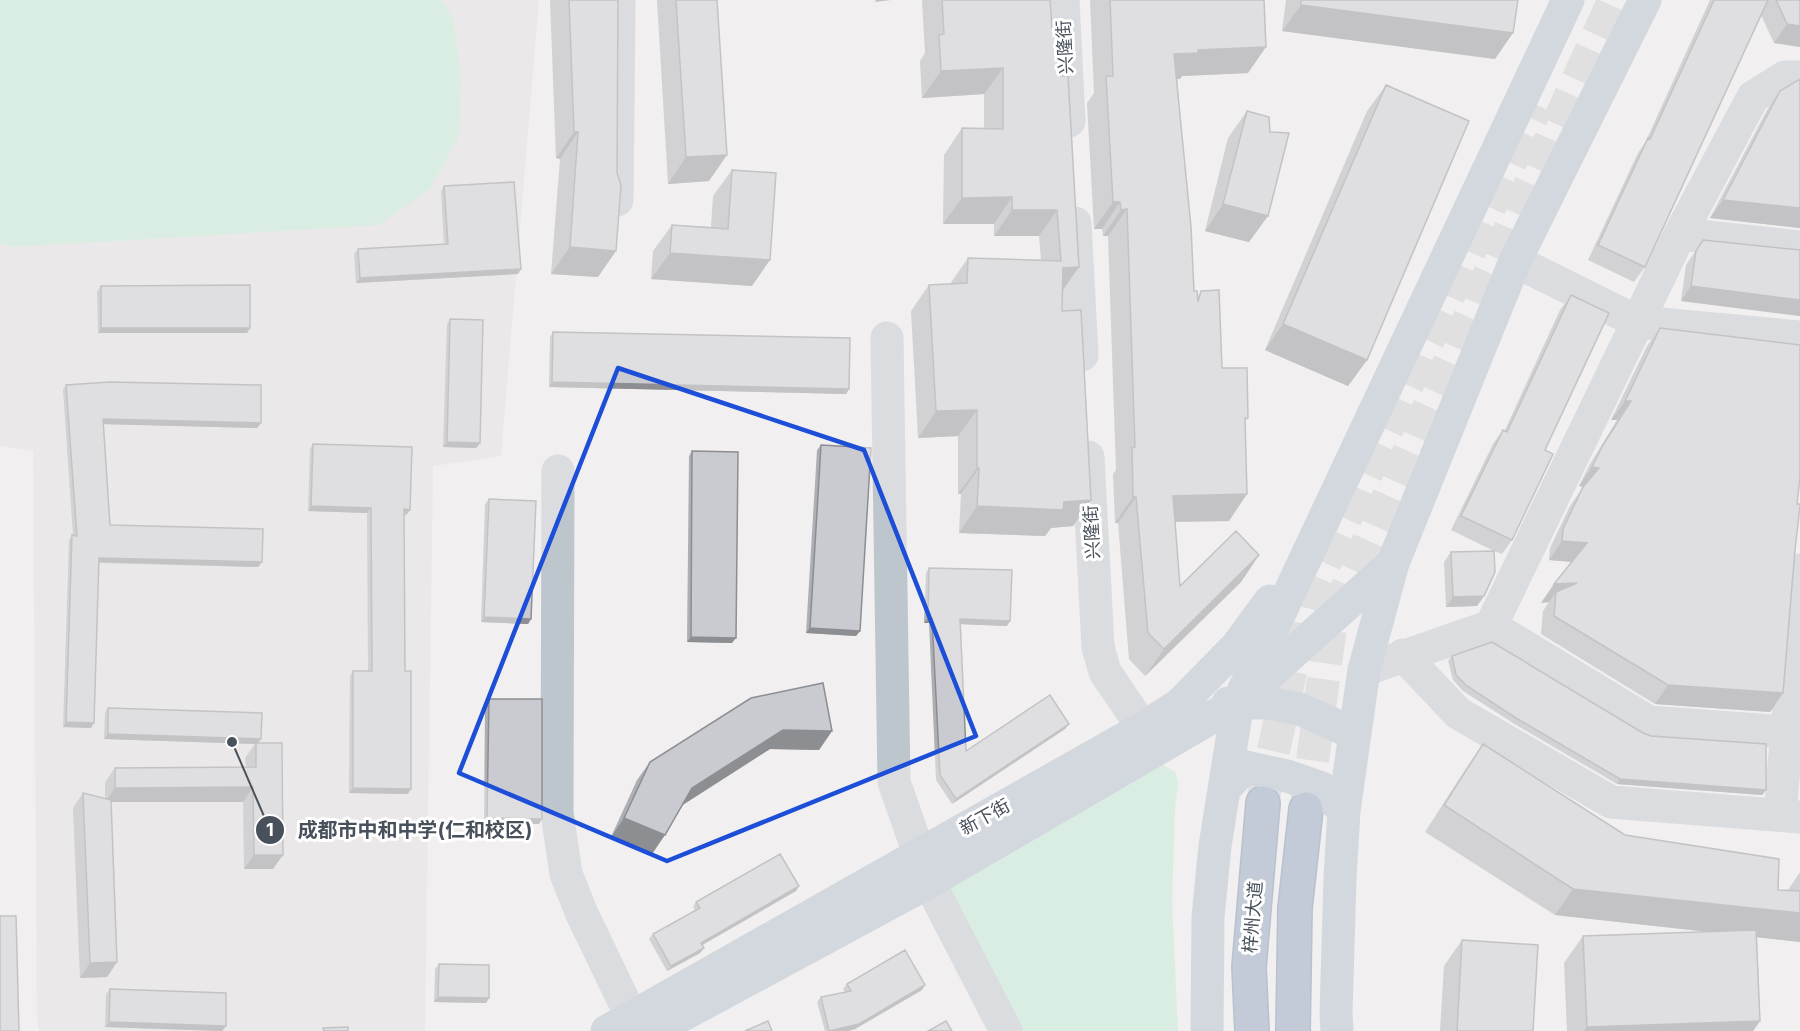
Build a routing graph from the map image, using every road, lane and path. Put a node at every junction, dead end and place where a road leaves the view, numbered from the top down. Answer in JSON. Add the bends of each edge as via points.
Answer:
{"nodes":[{"id":1,"x":619,"y":0,"type":"edge"},
{"id":2,"x":1063,"y":0,"type":"edge"},
{"id":3,"x":1568,"y":0,"type":"edge"},
{"id":4,"x":1644,"y":0,"type":"edge"},
{"id":5,"x":1800,"y":77,"type":"edge"},
{"id":6,"x":1071,"y":153,"type":"edge"},
{"id":7,"x":1073,"y":188,"type":"edge"},
{"id":8,"x":617,"y":200,"type":"edge"},
{"id":9,"x":1680,"y":234,"type":"junction"},
{"id":10,"x":1800,"y":247,"type":"edge"},
{"id":11,"x":1515,"y":261,"type":"junction"},
{"id":12,"x":1638,"y":322,"type":"junction"},
{"id":13,"x":1800,"y":337,"type":"edge"},
{"id":14,"x":887,"y":338,"type":"dead end"},
{"id":15,"x":1084,"y":388,"type":"edge"},
{"id":16,"x":1086,"y":423,"type":"edge"},
{"id":17,"x":558,"y":471,"type":"dead end"},
{"id":18,"x":1313,"y":545,"type":"junction"},
{"id":19,"x":1393,"y":563,"type":"junction"},
{"id":20,"x":1800,"y":570,"type":"edge"},
{"id":21,"x":1491,"y":626,"type":"junction"},
{"id":22,"x":1418,"y":651,"type":"junction"},
{"id":23,"x":1364,"y":670,"type":"junction"},
{"id":24,"x":1238,"y":702,"type":"junction"},
{"id":25,"x":1179,"y":705,"type":"junction"},
{"id":26,"x":1143,"y":728,"type":"junction"},
{"id":27,"x":1793,"y":733,"type":"edge"},
{"id":28,"x":1355,"y":734,"type":"junction"},
{"id":29,"x":1225,"y":788,"type":"junction"},
{"id":30,"x":1263,"y":803,"type":"tunnel mouth"},
{"id":31,"x":1306,"y":809,"type":"tunnel mouth"},
{"id":32,"x":1344,"y":811,"type":"junction"},
{"id":33,"x":1790,"y":816,"type":"edge"},
{"id":34,"x":924,"y":868,"type":"junction"},
{"id":35,"x":632,"y":1027,"type":"edge"},
{"id":36,"x":1006,"y":1031,"type":"edge"},
{"id":37,"x":1207,"y":1031,"type":"edge"},
{"id":38,"x":1252,"y":1031,"type":"edge"},
{"id":39,"x":1293,"y":1031,"type":"edge"},
{"id":40,"x":1337,"y":1031,"type":"edge"}],
"edges":[{"from":1,"to":8,"type":"street"},
{"from":2,"to":6,"type":"street","name":"兴隆街"},
{"from":3,"to":18,"type":"main road"},
{"from":4,"to":11,"type":"main road"},
{"from":5,"to":9,"type":"street","via":[[1785,77],[1753,97]]},
{"from":7,"to":15,"type":"street"},
{"from":9,"to":10,"type":"street"},
{"from":9,"to":12,"type":"street"},
{"from":11,"to":12,"type":"street"},
{"from":11,"to":19,"type":"main road"},
{"from":12,"to":13,"type":"street"},
{"from":12,"to":21,"type":"street"},
{"from":14,"to":34,"type":"street","via":[[894,782]]},
{"from":16,"to":26,"type":"street","name":"兴隆街","via":[[1098,647],[1106,672]]},
{"from":17,"to":35,"type":"street","via":[[557,813],[566,874]]},
{"from":18,"to":24,"type":"main road"},
{"from":18,"to":25,"type":"main road","name":"新下街","via":[[1237,646]]},
{"from":19,"to":23,"type":"main road"},
{"from":19,"to":24,"type":"main road","name":"新下街"},
{"from":20,"to":27,"type":"street"},
{"from":21,"to":22,"type":"street"},
{"from":21,"to":27,"type":"street","via":[[1649,722]]},
{"from":22,"to":23,"type":"street"},
{"from":22,"to":33,"type":"street","via":[[1458,712],[1611,802]]},
{"from":23,"to":28,"type":"main road"},
{"from":24,"to":25,"type":"main road"},
{"from":24,"to":28,"type":"main road","via":[[1300,709]]},
{"from":24,"to":29,"type":"main road"},
{"from":24,"to":34,"type":"main road","name":"新下街"},
{"from":25,"to":26,"type":"main road","name":"新下街"},
{"from":26,"to":34,"type":"main road","name":"新下街"},
{"from":27,"to":33,"type":"street"},
{"from":28,"to":32,"type":"main road"},
{"from":29,"to":32,"type":"main road","via":[[1245,767],[1322,788]]},
{"from":29,"to":37,"type":"main road","via":[[1208,917]]},
{"from":30,"to":38,"type":"highway","name":"梓州大道","via":[[1249,967]]},
{"from":31,"to":39,"type":"highway","via":[[1295,908]]},
{"from":32,"to":40,"type":"main road"},
{"from":34,"to":35,"type":"main road","name":"新下街"},
{"from":34,"to":36,"type":"street"}]}
